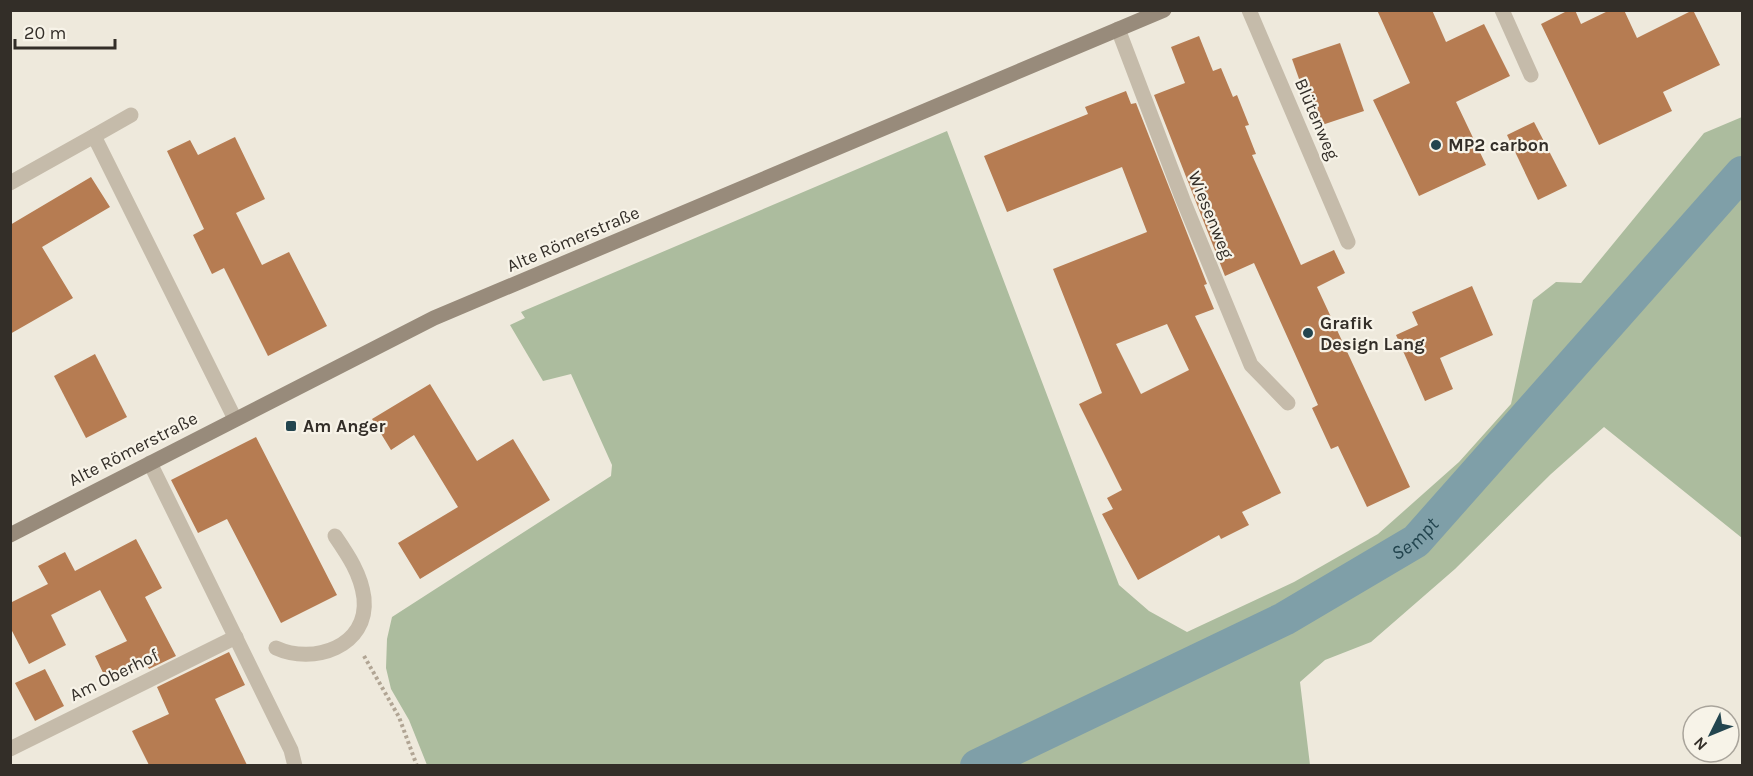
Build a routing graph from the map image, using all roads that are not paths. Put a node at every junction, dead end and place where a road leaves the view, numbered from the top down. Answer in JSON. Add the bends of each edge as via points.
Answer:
{"nodes":[{"id":1,"x":1164,"y":10,"type":"edge"},
{"id":2,"x":1249,"y":10,"type":"edge"},
{"id":3,"x":1502,"y":10,"type":"edge"},
{"id":4,"x":1118,"y":29,"type":"junction"},
{"id":5,"x":1531,"y":75,"type":"dead end"},
{"id":6,"x":131,"y":115,"type":"dead end"},
{"id":7,"x":94,"y":136,"type":"junction"},
{"id":8,"x":10,"y":183,"type":"edge"},
{"id":9,"x":1348,"y":242,"type":"dead end"},
{"id":10,"x":1288,"y":403,"type":"dead end"},
{"id":11,"x":235,"y":419,"type":"junction"},
{"id":12,"x":150,"y":463,"type":"junction"},
{"id":13,"x":10,"y":535,"type":"edge"},
{"id":14,"x":335,"y":536,"type":"dead end"},
{"id":15,"x":236,"y":637,"type":"junction"},
{"id":16,"x":276,"y":648,"type":"dead end"},
{"id":17,"x":10,"y":749,"type":"edge"},
{"id":18,"x":295,"y":765,"type":"edge"}],
"edges":[{"from":1,"to":4,"type":"main road","name":"Alte Römerstraße"},
{"from":2,"to":9,"type":"street","name":"Blütenweg"},
{"from":3,"to":5,"type":"street"},
{"from":4,"to":10,"type":"street","name":"Wiesenweg","via":[[1251,365]]},
{"from":4,"to":11,"type":"main road","name":"Alte Römerstraße","via":[[434,318]]},
{"from":6,"to":7,"type":"street"},
{"from":7,"to":8,"type":"street"},
{"from":7,"to":11,"type":"street"},
{"from":11,"to":12,"type":"main road","name":"Alte Römerstraße"},
{"from":12,"to":13,"type":"main road","name":"Alte Römerstraße"},
{"from":12,"to":15,"type":"street"},
{"from":14,"to":16,"type":"street","via":[[361,581],[362,620],[334,650],[317,656],[291,655]]},
{"from":15,"to":17,"type":"street","name":"Am Oberhof"},
{"from":15,"to":18,"type":"street"}]}
